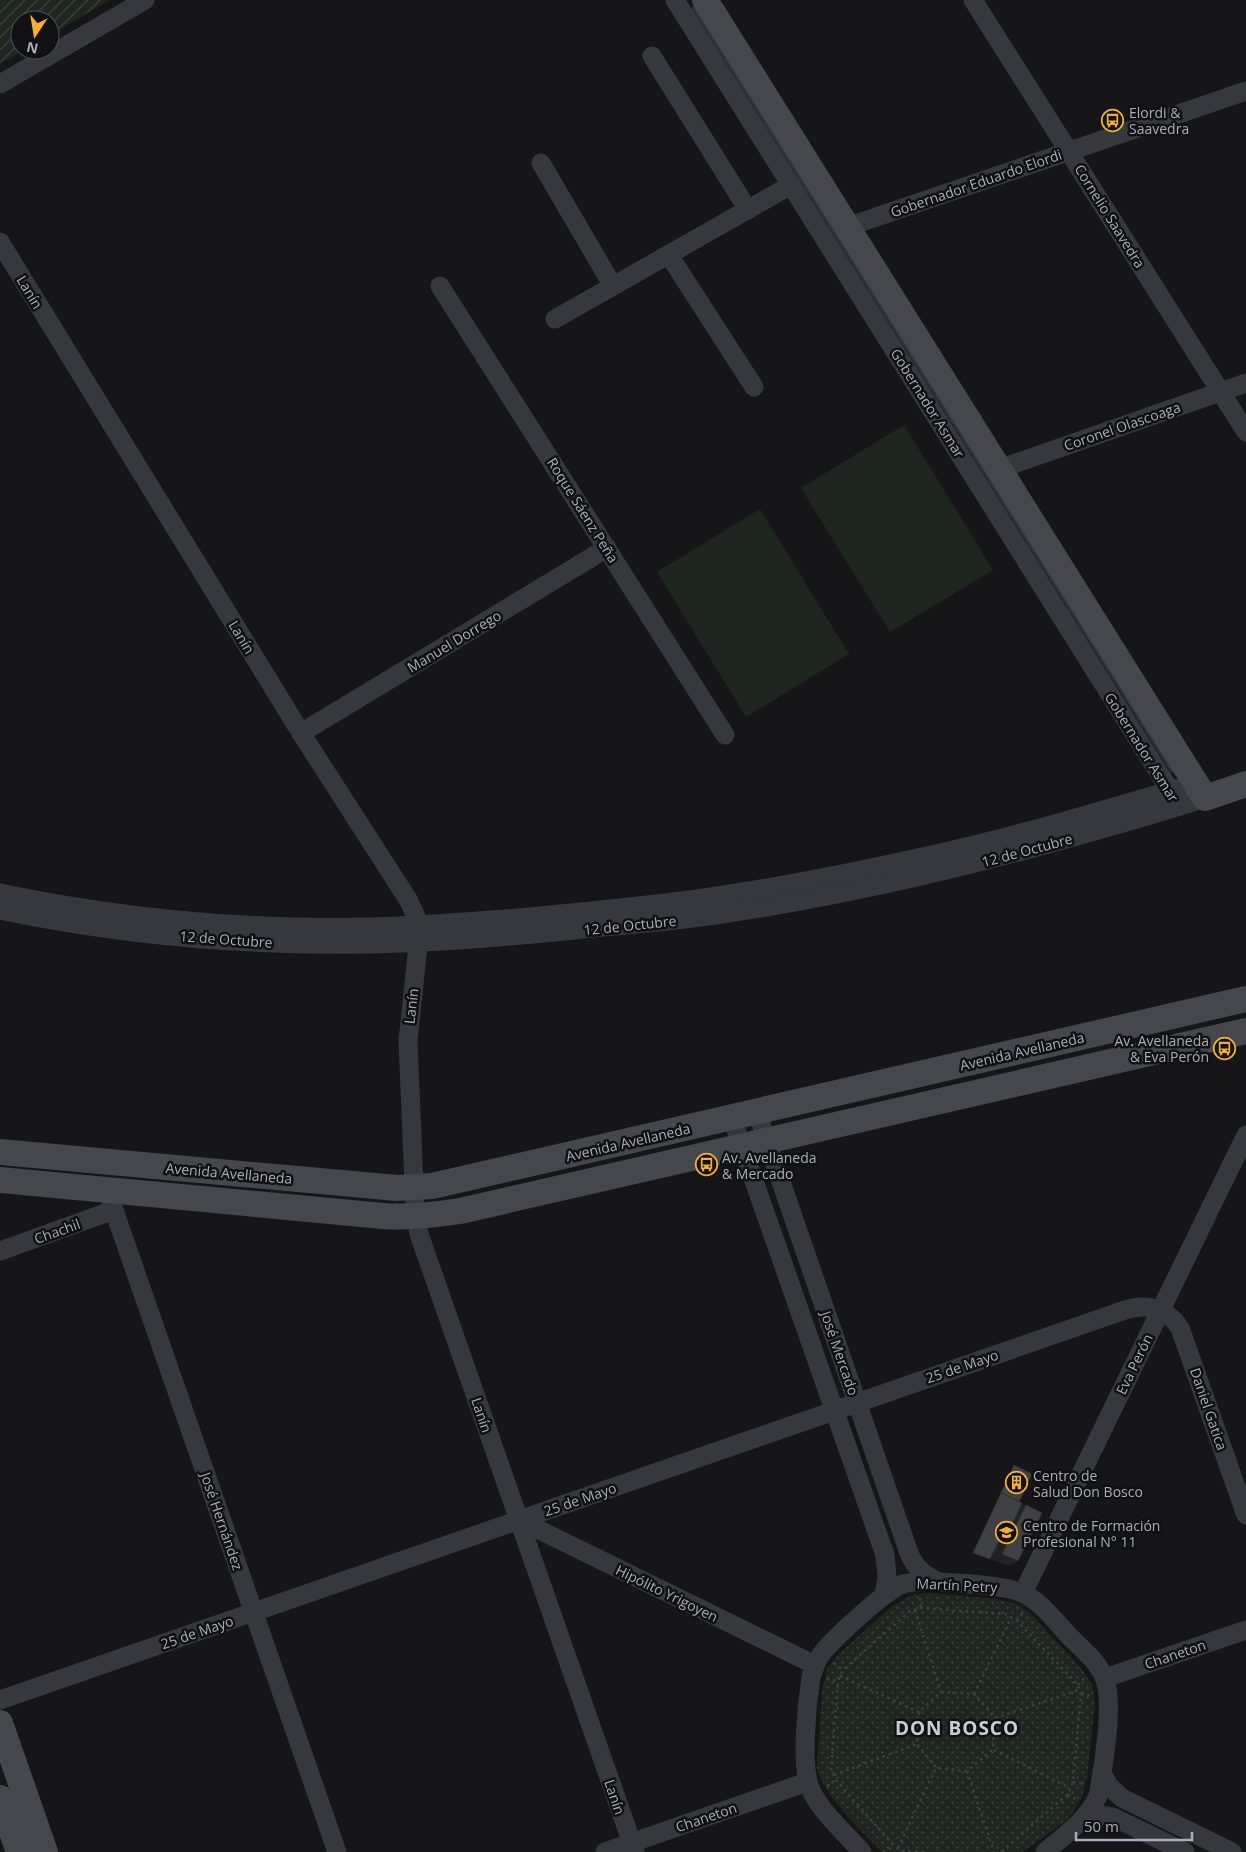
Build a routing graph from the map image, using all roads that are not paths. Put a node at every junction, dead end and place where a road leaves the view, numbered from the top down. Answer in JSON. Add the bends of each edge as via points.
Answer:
{"nodes":[{"id":1,"x":145,"y":0,"type":"edge"},
{"id":2,"x":675,"y":0,"type":"edge"},
{"id":3,"x":705,"y":0,"type":"edge"},
{"id":4,"x":973,"y":0,"type":"edge"},
{"id":5,"x":652,"y":56,"type":"dead end"},
{"id":6,"x":0,"y":84,"type":"edge"},
{"id":7,"x":1246,"y":90,"type":"edge"},
{"id":8,"x":1069,"y":151,"type":"junction"},
{"id":9,"x":541,"y":162,"type":"dead end"},
{"id":10,"x":791,"y":185,"type":"junction"},
{"id":11,"x":748,"y":210,"type":"junction"},
{"id":12,"x":847,"y":228,"type":"junction"},
{"id":13,"x":0,"y":242,"type":"edge"},
{"id":14,"x":669,"y":255,"type":"junction"},
{"id":15,"x":440,"y":286,"type":"dead end"},
{"id":16,"x":613,"y":286,"type":"junction"},
{"id":17,"x":555,"y":318,"type":"dead end"},
{"id":18,"x":1246,"y":383,"type":"edge"},
{"id":19,"x":754,"y":387,"type":"dead end"},
{"id":20,"x":1221,"y":392,"type":"junction"},
{"id":21,"x":1246,"y":432,"type":"edge"},
{"id":22,"x":999,"y":469,"type":"junction"},
{"id":23,"x":607,"y":548,"type":"junction"},
{"id":24,"x":301,"y":733,"type":"junction"},
{"id":25,"x":725,"y":735,"type":"dead end"},
{"id":26,"x":1246,"y":766,"type":"edge"},
{"id":27,"x":1246,"y":784,"type":"edge"},
{"id":28,"x":1170,"y":791,"type":"junction"},
{"id":29,"x":1200,"y":791,"type":"junction"},
{"id":30,"x":1180,"y":807,"type":"junction"},
{"id":31,"x":0,"y":893,"type":"edge"},
{"id":32,"x":0,"y":910,"type":"edge"},
{"id":33,"x":419,"y":934,"type":"junction"},
{"id":34,"x":1246,"y":999,"type":"edge"},
{"id":35,"x":1246,"y":1031,"type":"edge"},
{"id":36,"x":757,"y":1112,"type":"junction"},
{"id":37,"x":732,"y":1118,"type":"junction"},
{"id":38,"x":1246,"y":1135,"type":"edge"},
{"id":39,"x":767,"y":1140,"type":"junction"},
{"id":40,"x":742,"y":1146,"type":"junction"},
{"id":41,"x":0,"y":1152,"type":"edge"},
{"id":42,"x":109,"y":1162,"type":"junction"},
{"id":43,"x":0,"y":1180,"type":"edge"},
{"id":44,"x":414,"y":1188,"type":"junction"},
{"id":45,"x":110,"y":1200,"type":"junction"},
{"id":46,"x":415,"y":1216,"type":"junction"},
{"id":47,"x":0,"y":1251,"type":"edge"},
{"id":48,"x":1160,"y":1310,"type":"junction"},
{"id":49,"x":857,"y":1403,"type":"junction"},
{"id":50,"x":834,"y":1411,"type":"junction"},
{"id":51,"x":1246,"y":1515,"type":"edge"},
{"id":52,"x":519,"y":1520,"type":"junction"},
{"id":53,"x":940,"y":1582,"type":"junction"},
{"id":54,"x":884,"y":1595,"type":"junction"},
{"id":55,"x":1024,"y":1601,"type":"junction"},
{"id":56,"x":254,"y":1612,"type":"junction"},
{"id":57,"x":1246,"y":1630,"type":"edge"},
{"id":58,"x":824,"y":1668,"type":"junction"},
{"id":59,"x":1096,"y":1677,"type":"junction"},
{"id":60,"x":0,"y":1700,"type":"edge"},
{"id":61,"x":0,"y":1723,"type":"edge"},
{"id":62,"x":1102,"y":1773,"type":"junction"},
{"id":63,"x":816,"y":1785,"type":"junction"},
{"id":64,"x":0,"y":1798,"type":"edge"},
{"id":65,"x":1082,"y":1810,"type":"junction"},
{"id":66,"x":633,"y":1848,"type":"edge"},
{"id":67,"x":19,"y":1852,"type":"edge"},
{"id":68,"x":45,"y":1852,"type":"edge"},
{"id":69,"x":338,"y":1852,"type":"edge"},
{"id":70,"x":605,"y":1852,"type":"edge"},
{"id":71,"x":862,"y":1852,"type":"edge"},
{"id":72,"x":1045,"y":1852,"type":"edge"},
{"id":73,"x":1185,"y":1852,"type":"edge"},
{"id":74,"x":1232,"y":1852,"type":"edge"}],
"edges":[{"from":1,"to":6,"type":"street"},
{"from":2,"to":10,"type":"street","name":"Gobernador Asmar"},
{"from":3,"to":12,"type":"street","name":"Gobernador Asmar"},
{"from":4,"to":8,"type":"street","name":"Cornelio Saavedra"},
{"from":5,"to":11,"type":"street"},
{"from":7,"to":8,"type":"street","name":"Gobernador Eduardo Elordi"},
{"from":8,"to":12,"type":"street","name":"Gobernador Eduardo Elordi"},
{"from":8,"to":20,"type":"street","name":"Cornelio Saavedra"},
{"from":9,"to":16,"type":"street"},
{"from":10,"to":11,"type":"street"},
{"from":10,"to":28,"type":"street","name":"Gobernador Asmar"},
{"from":11,"to":14,"type":"street"},
{"from":12,"to":22,"type":"street","name":"Gobernador Asmar"},
{"from":13,"to":24,"type":"street","name":"Lanín"},
{"from":14,"to":16,"type":"street"},
{"from":14,"to":19,"type":"street"},
{"from":15,"to":23,"type":"street","name":"Roque Sáenz Peña"},
{"from":16,"to":17,"type":"street"},
{"from":18,"to":20,"type":"street","name":"Coronel Olascoaga"},
{"from":20,"to":21,"type":"street","name":"Cornelio Saavedra"},
{"from":20,"to":22,"type":"street","name":"Coronel Olascoaga"},
{"from":22,"to":29,"type":"street","name":"Gobernador Asmar"},
{"from":23,"to":24,"type":"street","name":"Manuel Dorrego"},
{"from":23,"to":25,"type":"street","name":"Roque Sáenz Peña"},
{"from":24,"to":33,"type":"street","name":"Lanín","via":[[409,900]]},
{"from":26,"to":29,"type":"street","name":"12 de Octubre"},
{"from":27,"to":29,"type":"street","name":"12 de Octubre"},
{"from":28,"to":29,"type":"street","name":"12 de Octubre"},
{"from":28,"to":30,"type":"street","name":"Gobernador Asmar"},
{"from":28,"to":33,"type":"street","name":"12 de Octubre","via":[[970,846],[762,889],[506,920]]},
{"from":29,"to":30,"type":"street","name":"12 de Octubre"},
{"from":30,"to":33,"type":"street","name":"12 de Octubre","via":[[957,868],[798,901],[676,920],[512,937]]},
{"from":31,"to":33,"type":"street","name":"12 de Octubre","via":[[105,912],[199,921],[367,927]]},
{"from":32,"to":33,"type":"street","name":"12 de Octubre","via":[[74,924],[176,936],[320,944]]},
{"from":33,"to":44,"type":"street","name":"Lanín","via":[[408,1033]]},
{"from":34,"to":36,"type":"street","name":"Avenida Avellaneda"},
{"from":35,"to":39,"type":"street","name":"Avenida Avellaneda"},
{"from":36,"to":37,"type":"street","name":"Avenida Avellaneda"},
{"from":36,"to":39,"type":"street","name":"José Mercado"},
{"from":37,"to":40,"type":"street","name":"José Mercado"},
{"from":37,"to":44,"type":"street","name":"Avenida Avellaneda"},
{"from":38,"to":48,"type":"street","name":"Eva Perón"},
{"from":39,"to":40,"type":"street","name":"Avenida Avellaneda"},
{"from":39,"to":49,"type":"street","name":"José Mercado"},
{"from":40,"to":46,"type":"street","name":"Avenida Avellaneda","via":[[460,1210]]},
{"from":40,"to":50,"type":"street","name":"José Mercado"},
{"from":41,"to":42,"type":"street","name":"Avenida Avellaneda"},
{"from":42,"to":44,"type":"street","name":"Avenida Avellaneda"},
{"from":42,"to":45,"type":"street","name":"José Hernández","via":[[100,1164],[93,1175],[96,1184]]},
{"from":43,"to":45,"type":"street","name":"Avenida Avellaneda"},
{"from":44,"to":46,"type":"street","name":"Lanín"},
{"from":45,"to":46,"type":"street","name":"Avenida Avellaneda"},
{"from":45,"to":47,"type":"street","name":"Chachil"},
{"from":45,"to":56,"type":"street","name":"José Hernández"},
{"from":46,"to":52,"type":"street","name":"Lanín","via":[[421,1242]]},
{"from":48,"to":49,"type":"street","name":"25 de Mayo","via":[[1140,1306],[1125,1310]]},
{"from":48,"to":51,"type":"street","name":"Daniel Gatica","via":[[1176,1321],[1180,1328]]},
{"from":48,"to":55,"type":"street","name":"Eva Perón"},
{"from":49,"to":50,"type":"street","name":"25 de Mayo"},
{"from":49,"to":53,"type":"street","name":"José Mercado","via":[[911,1560],[920,1572]]},
{"from":50,"to":52,"type":"street","name":"25 de Mayo"},
{"from":50,"to":54,"type":"street","name":"José Mercado","via":[[885,1555],[887,1577]]},
{"from":52,"to":56,"type":"street","name":"25 de Mayo"},
{"from":52,"to":58,"type":"street","name":"Hipólito Yrigoyen"},
{"from":52,"to":66,"type":"street","name":"Lanín"},
{"from":53,"to":54,"type":"street","name":"Martín Petry","via":[[913,1581]]},
{"from":53,"to":55,"type":"street","name":"Martín Petry","via":[[1011,1589]]},
{"from":54,"to":58,"type":"street","name":"Martín Petry","via":[[828,1646]]},
{"from":55,"to":59,"type":"street","name":"Martín Petry","via":[[1041,1606],[1093,1660]]},
{"from":56,"to":60,"type":"street","name":"25 de Mayo"},
{"from":56,"to":69,"type":"street","name":"José Hernández"},
{"from":57,"to":59,"type":"street","name":"Chaneton"},
{"from":58,"to":63,"type":"street","name":"Martín Petry","via":[[811,1676],[809,1689],[805,1763]]},
{"from":59,"to":62,"type":"street","name":"Martín Petry","via":[[1108,1689]]},
{"from":61,"to":68,"type":"street"},
{"from":62,"to":65,"type":"street","name":"Martín Petry","via":[[1098,1796],[1092,1807]]},
{"from":62,"to":74,"type":"street","via":[[1109,1786],[1122,1798]]},
{"from":63,"to":66,"type":"street","name":"Chaneton"},
{"from":63,"to":71,"type":"street","name":"Martín Petry","via":[[817,1801]]},
{"from":64,"to":67,"type":"street"},
{"from":65,"to":72,"type":"street","name":"Martín Petry"},
{"from":65,"to":73,"type":"street","via":[[1113,1817]]},
{"from":66,"to":70,"type":"street","name":"Chaneton"}]}
